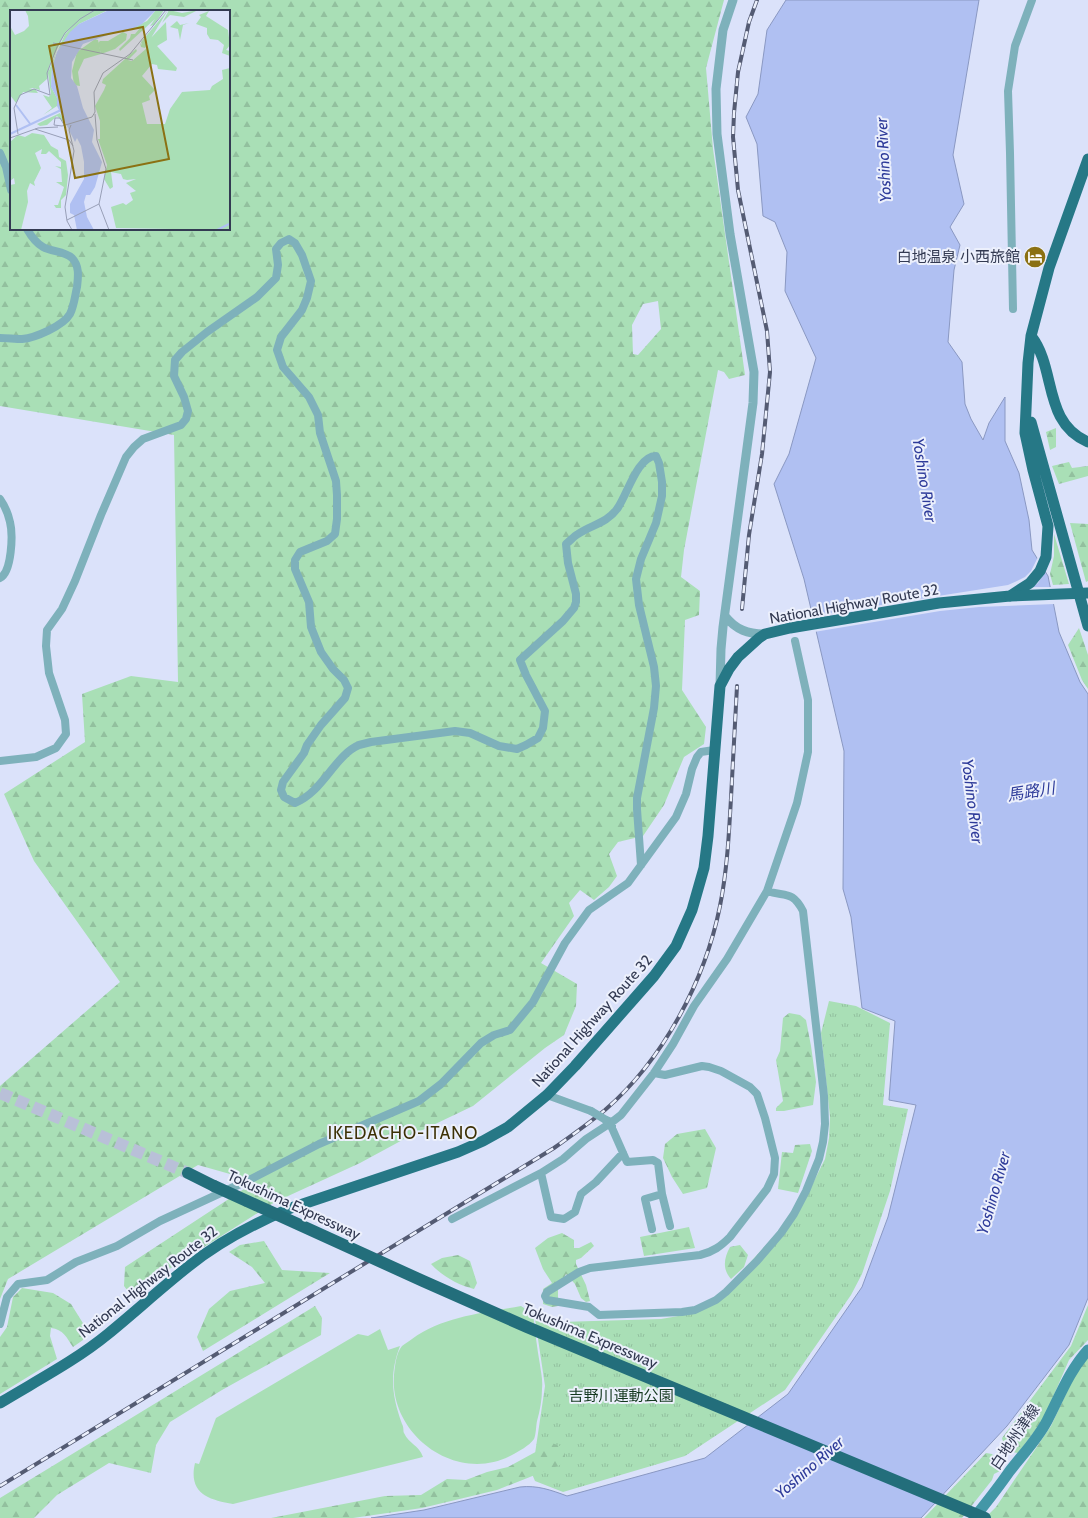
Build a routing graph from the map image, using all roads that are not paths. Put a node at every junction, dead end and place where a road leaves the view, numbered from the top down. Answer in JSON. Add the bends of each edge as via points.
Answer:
{"nodes":[{"id":1,"x":733,"y":0,"type":"edge"},
{"id":2,"x":1032,"y":0,"type":"edge"},
{"id":3,"x":0,"y":153,"type":"edge"},
{"id":4,"x":1088,"y":159,"type":"edge"},
{"id":5,"x":10,"y":185,"type":"edge"},
{"id":6,"x":28,"y":230,"type":"edge"},
{"id":7,"x":1013,"y":309,"type":"dead end"},
{"id":8,"x":1031,"y":336,"type":"junction"},
{"id":9,"x":0,"y":338,"type":"edge"},
{"id":10,"x":1027,"y":402,"type":"junction"},
{"id":11,"x":1088,"y":442,"type":"edge"},
{"id":12,"x":0,"y":499,"type":"edge"},
{"id":13,"x":0,"y":578,"type":"edge"},
{"id":14,"x":1088,"y":593,"type":"edge"},
{"id":15,"x":1010,"y":596,"type":"junction"},
{"id":16,"x":725,"y":616,"type":"junction"},
{"id":17,"x":1088,"y":626,"type":"edge"},
{"id":18,"x":765,"y":634,"type":"junction"},
{"id":19,"x":795,"y":641,"type":"dead end"},
{"id":20,"x":720,"y":686,"type":"junction"},
{"id":21,"x":714,"y":750,"type":"junction"},
{"id":22,"x":0,"y":761,"type":"edge"},
{"id":23,"x":641,"y":866,"type":"junction"},
{"id":24,"x":767,"y":890,"type":"junction"},
{"id":25,"x":654,"y":1073,"type":"junction"},
{"id":26,"x":547,"y":1095,"type":"junction"},
{"id":27,"x":609,"y":1121,"type":"junction"},
{"id":28,"x":623,"y":1153,"type":"junction"},
{"id":29,"x":188,"y":1173,"type":"tunnel mouth"},
{"id":30,"x":541,"y":1173,"type":"junction"},
{"id":31,"x":662,"y":1194,"type":"junction"},
{"id":32,"x":452,"y":1219,"type":"dead end"},
{"id":33,"x":670,"y":1226,"type":"dead end"},
{"id":34,"x":652,"y":1230,"type":"dead end"},
{"id":35,"x":0,"y":1324,"type":"edge"},
{"id":36,"x":1088,"y":1350,"type":"edge"},
{"id":37,"x":0,"y":1402,"type":"edge"},
{"id":38,"x":974,"y":1518,"type":"edge"},
{"id":39,"x":985,"y":1518,"type":"edge"}],
"edges":[{"from":1,"to":16,"type":"street","via":[[723,30],[716,89],[717,134],[730,234],[754,372],[754,396]]},
{"from":2,"to":7,"type":"street","via":[[1015,46],[1008,91]]},
{"from":3,"to":5,"type":"street"},
{"from":4,"to":8,"type":"highway","name":"National Highway Route 32","via":[[1049,268]]},
{"from":6,"to":9,"type":"street","via":[[32,238],[44,247],[65,254],[77,265],[78,278],[73,306],[62,323],[48,330],[22,339]]},
{"from":8,"to":10,"type":"highway","name":"National Highway Route 32"},
{"from":8,"to":11,"type":"highway","via":[[1043,358],[1052,399],[1060,417],[1071,431]]},
{"from":10,"to":15,"type":"highway","name":"National Highway Route 32","via":[[1026,433],[1048,526],[1046,557],[1040,571],[1030,583]]},
{"from":10,"to":17,"type":"highway","name":"National Highway Route 32"},
{"from":12,"to":13,"type":"street","via":[[6,507],[11,523],[11,550],[8,568]]},
{"from":14,"to":15,"type":"highway","name":"National Highway Route 32","bridge":true},
{"from":15,"to":18,"type":"highway","name":"National Highway Route 32","via":[[916,607]]},
{"from":16,"to":18,"type":"street","via":[[736,628],[747,633]]},
{"from":16,"to":20,"type":"street"},
{"from":18,"to":20,"type":"highway","name":"National Highway Route 32","via":[[738,657],[728,669]]},
{"from":19,"to":24,"type":"street","via":[[808,700],[808,752],[797,803]]},
{"from":20,"to":21,"type":"highway","name":"National Highway Route 32"},
{"from":21,"to":23,"type":"street","via":[[701,752],[697,757],[676,818]]},
{"from":21,"to":26,"type":"highway","name":"National Highway Route 32","via":[[704,868],[692,910],[676,946],[644,988]]},
{"from":22,"to":23,"type":"street","via":[[36,757],[56,748],[66,734],[65,720],[49,673],[47,630],[62,609],[126,457],[143,439],[181,425],[186,419],[188,411],[174,376],[175,360],[207,332],[257,297],[276,278],[276,249],[289,239],[295,243],[302,255],[311,281],[302,310],[280,337],[277,350],[283,367],[309,397],[318,415],[320,433],[336,481],[337,495],[335,534],[327,541],[300,552],[295,560],[296,569],[309,602],[311,627],[321,652],[348,688],[345,698],[321,724],[283,782],[281,790],[284,797],[295,803],[312,793],[358,745],[455,732],[470,733],[499,746],[517,749],[538,738],[543,728],[545,711],[520,660],[574,608],[576,594],[566,544],[578,534],[610,518],[645,460],[656,456],[660,463],[662,496],[656,523],[636,579],[656,686],[636,809]]},
{"from":23,"to":35,"type":"street","via":[[628,883],[589,910],[565,943],[533,1002],[510,1030],[481,1043],[441,1084],[419,1101],[319,1144],[160,1221],[117,1246],[76,1262],[47,1280],[18,1284],[7,1297]]},
{"from":24,"to":25,"type":"street","via":[[727,959],[694,1006]]},
{"from":24,"to":25,"type":"street","via":[[786,894],[798,900],[803,911],[824,1096],[825,1124],[819,1159],[794,1214],[757,1261],[726,1292],[699,1309],[599,1315],[589,1307],[548,1300],[545,1296],[547,1292],[574,1274],[590,1268],[700,1255],[717,1248],[730,1236],[771,1182],[775,1158],[757,1094],[750,1087],[709,1067],[702,1066],[665,1075]]},
{"from":25,"to":27,"type":"street","via":[[621,1115]]},
{"from":26,"to":27,"type":"street","bridge":true,"via":[[591,1111]]},
{"from":26,"to":37,"type":"highway","name":"National Highway Route 32","via":[[508,1127],[483,1141],[458,1152],[268,1217],[229,1238],[189,1265],[107,1335],[76,1357]]},
{"from":27,"to":28,"type":"street"},
{"from":27,"to":30,"type":"street","via":[[563,1159]]},
{"from":28,"to":30,"type":"street","via":[[581,1194],[576,1212],[564,1219],[551,1218]]},
{"from":28,"to":31,"type":"street","via":[[627,1162],[653,1160],[658,1163]]},
{"from":29,"to":39,"type":"highway","name":"Tokushima Expressway","bridge":true,"via":[[520,1324]]},
{"from":30,"to":32,"type":"street"},
{"from":31,"to":33,"type":"street"},
{"from":31,"to":34,"type":"street","via":[[645,1200]]},
{"from":36,"to":38,"type":"main road","name":"白地州津線","via":[[1068,1377],[1034,1442]]}]}
